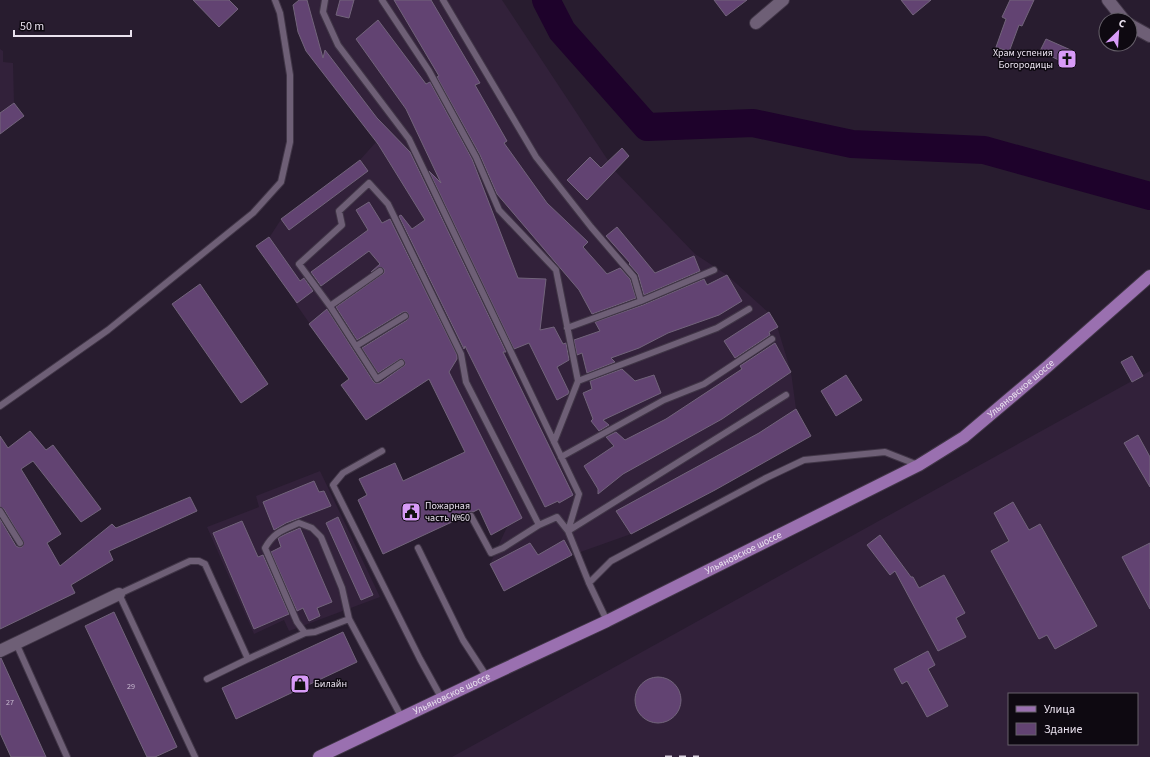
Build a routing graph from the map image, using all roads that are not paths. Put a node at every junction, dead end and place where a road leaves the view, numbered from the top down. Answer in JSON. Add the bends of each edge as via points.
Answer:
{"nodes":[{"id":1,"x":275,"y":0,"type":"edge"},
{"id":2,"x":325,"y":0,"type":"edge"},
{"id":3,"x":382,"y":0,"type":"edge"},
{"id":4,"x":443,"y":0,"type":"edge"},
{"id":5,"x":783,"y":0,"type":"edge"},
{"id":6,"x":1108,"y":0,"type":"edge"},
{"id":7,"x":1118,"y":12,"type":"edge"},
{"id":8,"x":756,"y":23,"type":"dead end"},
{"id":9,"x":1138,"y":29,"type":"edge"},
{"id":10,"x":1150,"y":36,"type":"edge"},
{"id":11,"x":714,"y":270,"type":"dead end"},
{"id":12,"x":380,"y":271,"type":"dead end"},
{"id":13,"x":1150,"y":276,"type":"edge"},
{"id":14,"x":641,"y":301,"type":"junction"},
{"id":15,"x":330,"y":306,"type":"junction"},
{"id":16,"x":749,"y":309,"type":"dead end"},
{"id":17,"x":405,"y":316,"type":"dead end"},
{"id":18,"x":567,"y":328,"type":"junction"},
{"id":19,"x":772,"y":339,"type":"dead end"},
{"id":20,"x":356,"y":346,"type":"junction"},
{"id":21,"x":401,"y":363,"type":"dead end"},
{"id":22,"x":578,"y":381,"type":"junction"},
{"id":23,"x":786,"y":395,"type":"dead end"},
{"id":24,"x":0,"y":406,"type":"edge"},
{"id":25,"x":554,"y":442,"type":"junction"},
{"id":26,"x":382,"y":451,"type":"dead end"},
{"id":27,"x":561,"y":457,"type":"junction"},
{"id":28,"x":919,"y":465,"type":"junction"},
{"id":29,"x":0,"y":511,"type":"edge"},
{"id":30,"x":471,"y":516,"type":"dead end"},
{"id":31,"x":539,"y":525,"type":"junction"},
{"id":32,"x":568,"y":530,"type":"junction"},
{"id":33,"x":20,"y":543,"type":"dead end"},
{"id":34,"x":418,"y":548,"type":"dead end"},
{"id":35,"x":588,"y":583,"type":"junction"},
{"id":36,"x":119,"y":594,"type":"junction"},
{"id":37,"x":349,"y":619,"type":"junction"},
{"id":38,"x":607,"y":621,"type":"junction"},
{"id":39,"x":306,"y":633,"type":"junction"},
{"id":40,"x":16,"y":643,"type":"junction"},
{"id":41,"x":0,"y":651,"type":"edge"},
{"id":42,"x":248,"y":659,"type":"junction"},
{"id":43,"x":488,"y":677,"type":"junction"},
{"id":44,"x":207,"y":679,"type":"dead end"},
{"id":45,"x":442,"y":699,"type":"junction"},
{"id":46,"x":402,"y":718,"type":"junction"},
{"id":47,"x":67,"y":757,"type":"edge"},
{"id":48,"x":195,"y":757,"type":"edge"},
{"id":49,"x":319,"y":757,"type":"edge"}],
"edges":[{"from":1,"to":24,"type":"lane","via":[[280,13],[290,75],[290,142],[280,182],[253,213],[108,330]]},
{"from":2,"to":25,"type":"lane","via":[[323,12],[338,45],[409,140]]},
{"from":3,"to":18,"type":"lane","via":[[429,70],[476,157],[499,210],[556,270]]},
{"from":4,"to":14,"type":"lane","via":[[536,157],[634,277]]},
{"from":5,"to":8,"type":"street"},
{"from":6,"to":7,"type":"street"},
{"from":9,"to":10,"type":"street"},
{"from":11,"to":14,"type":"lane"},
{"from":12,"to":15,"type":"lane"},
{"from":13,"to":28,"type":"main road","name":"Ульяновское шоссе","via":[[964,437]]},
{"from":14,"to":18,"type":"lane"},
{"from":15,"to":20,"type":"lane"},
{"from":15,"to":31,"type":"lane","via":[[298,264],[342,225],[339,211],[369,183],[388,204],[461,354],[466,382]]},
{"from":16,"to":22,"type":"lane","via":[[717,328]]},
{"from":17,"to":20,"type":"lane"},
{"from":18,"to":22,"type":"lane"},
{"from":19,"to":27,"type":"lane","via":[[704,384],[664,400]]},
{"from":20,"to":21,"type":"lane","via":[[377,379]]},
{"from":22,"to":25,"type":"lane"},
{"from":23,"to":32,"type":"lane"},
{"from":25,"to":27,"type":"lane"},
{"from":26,"to":45,"type":"lane","via":[[343,473],[333,485]]},
{"from":27,"to":32,"type":"lane","via":[[579,494]]},
{"from":28,"to":35,"type":"lane","via":[[885,452],[804,460],[611,561]]},
{"from":28,"to":38,"type":"main road","name":"Ульяновское шоссе"},
{"from":29,"to":33,"type":"lane"},
{"from":30,"to":31,"type":"lane","via":[[491,553]]},
{"from":31,"to":32,"type":"lane","via":[[557,517]]},
{"from":32,"to":35,"type":"lane"},
{"from":34,"to":43,"type":"lane","via":[[463,640]]},
{"from":35,"to":38,"type":"lane"},
{"from":36,"to":40,"type":"street"},
{"from":36,"to":42,"type":"lane","via":[[190,562],[198,561],[205,564]]},
{"from":36,"to":48,"type":"lane"},
{"from":37,"to":39,"type":"lane"},
{"from":37,"to":39,"type":"lane","via":[[342,588],[321,536],[312,528],[299,523],[271,538],[266,548],[297,622]]},
{"from":37,"to":46,"type":"lane"},
{"from":38,"to":43,"type":"main road","name":"Ульяновское шоссе"},
{"from":39,"to":42,"type":"lane"},
{"from":40,"to":41,"type":"street"},
{"from":40,"to":47,"type":"lane"},
{"from":42,"to":44,"type":"lane"},
{"from":43,"to":45,"type":"main road","name":"Ульяновское шоссе"},
{"from":45,"to":46,"type":"main road","name":"Ульяновское шоссе"},
{"from":46,"to":49,"type":"main road","name":"Ульяновское шоссе"}]}
